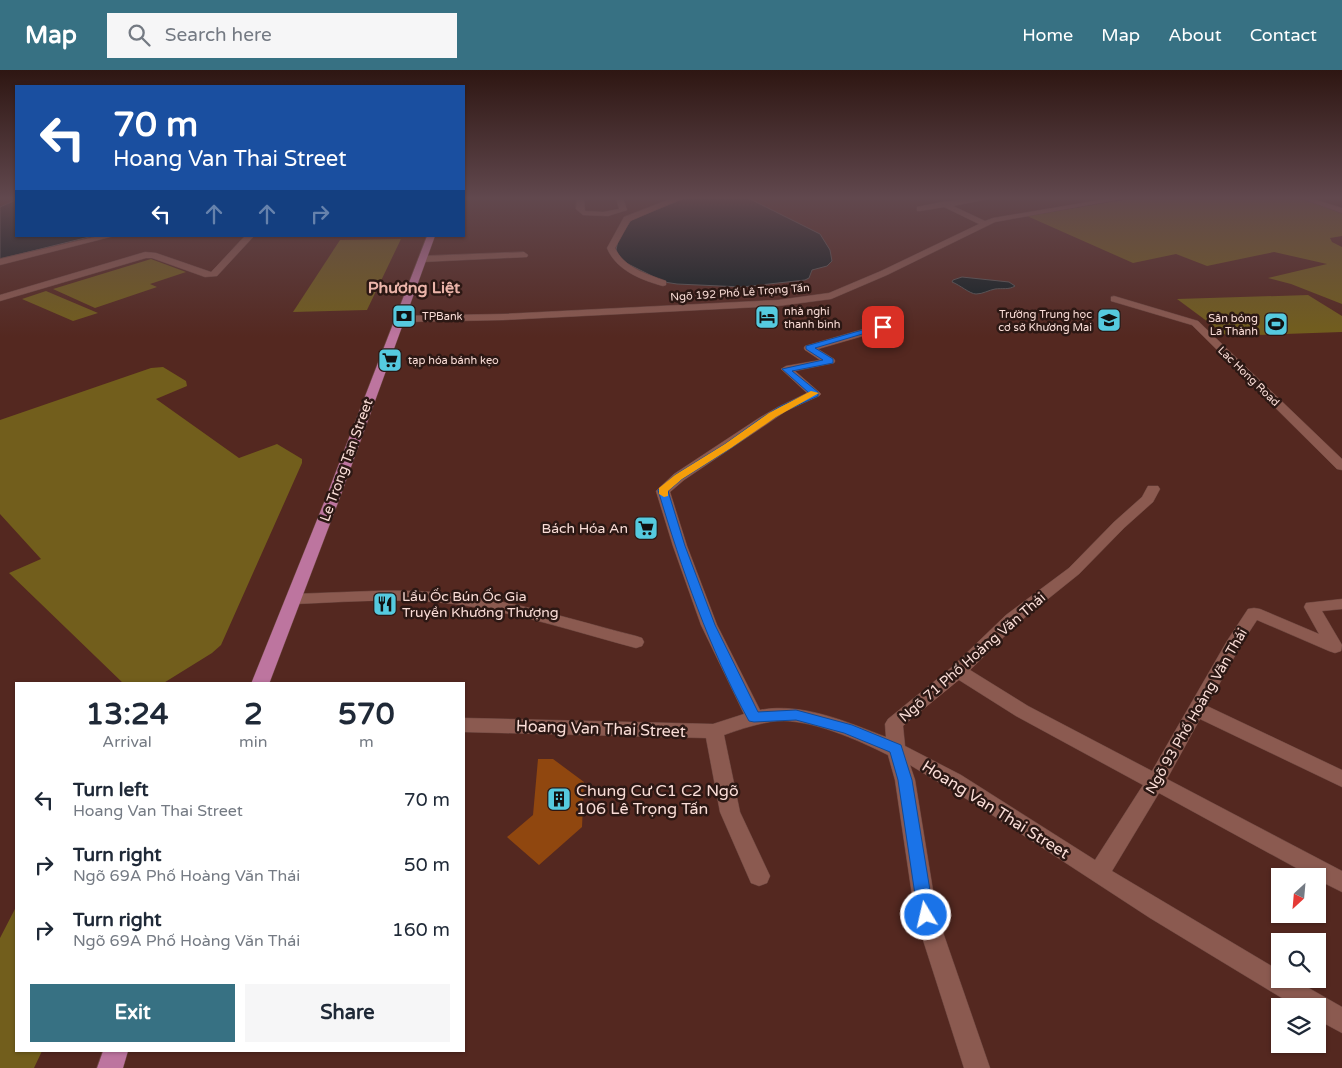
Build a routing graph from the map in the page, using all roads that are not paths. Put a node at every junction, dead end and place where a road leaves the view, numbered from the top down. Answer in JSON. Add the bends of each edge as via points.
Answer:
{"nodes":[{"id":1,"x":76,"y":245,"type":"edge"},
{"id":2,"x":243,"y":245,"type":"edge"},
{"id":3,"x":427,"y":245,"type":"edge"},
{"id":4,"x":613,"y":245,"type":"edge"},
{"id":5,"x":945,"y":245,"type":"edge"},
{"id":6,"x":524,"y":255,"type":"dead end"},
{"id":7,"x":422,"y":260,"type":"junction"},
{"id":8,"x":0,"y":262,"type":"edge"},
{"id":9,"x":664,"y":284,"type":"dead end"},
{"id":10,"x":0,"y":298,"type":"edge"},
{"id":11,"x":1114,"y":299,"type":"dead end"},
{"id":12,"x":399,"y":319,"type":"junction"},
{"id":13,"x":872,"y":322,"type":"dead end"},
{"id":14,"x":1342,"y":466,"type":"edge"},
{"id":15,"x":1153,"y":489,"type":"dead end"},
{"id":16,"x":294,"y":599,"type":"junction"},
{"id":17,"x":1342,"y":604,"type":"edge"},
{"id":18,"x":636,"y":642,"type":"dead end"},
{"id":19,"x":958,"y":671,"type":"junction"},
{"id":20,"x":261,"y":682,"type":"edge"},
{"id":21,"x":1197,"y":709,"type":"junction"},
{"id":22,"x":754,"y":717,"type":"junction"},
{"id":23,"x":465,"y":725,"type":"edge"},
{"id":24,"x":714,"y":731,"type":"junction"},
{"id":25,"x":896,"y":749,"type":"junction"},
{"id":26,"x":1342,"y":779,"type":"edge"},
{"id":27,"x":1156,"y":781,"type":"junction"},
{"id":28,"x":1098,"y":874,"type":"junction"},
{"id":29,"x":759,"y":876,"type":"dead end"},
{"id":30,"x":1342,"y":882,"type":"edge"},
{"id":31,"x":1342,"y":1021,"type":"edge"},
{"id":32,"x":116,"y":1052,"type":"edge"},
{"id":33,"x":110,"y":1068,"type":"edge"},
{"id":34,"x":977,"y":1068,"type":"edge"}],
"edges":[{"from":1,"to":8,"type":"street"},
{"from":2,"to":10,"type":"street","via":[[218,273],[208,275],[145,255]]},
{"from":3,"to":7,"type":"main road","name":"Le Trong Tan Street"},
{"from":4,"to":9,"type":"street","via":[[611,248],[617,259],[628,268]]},
{"from":5,"to":12,"type":"street","name":"Ngõ 192 Phố Lê Trọng Tấn","via":[[831,296],[605,316]]},
{"from":6,"to":7,"type":"street"},
{"from":7,"to":12,"type":"main road","name":"Le Trong Tan Street"},
{"from":11,"to":14,"type":"street","name":"Lac Hong Road","via":[[1195,323]]},
{"from":12,"to":16,"type":"main road","name":"Le Trong Tan Street"},
{"from":13,"to":22,"type":"street","via":[[883,327],[808,348],[830,361],[786,369],[815,394],[782,409],[663,490],[709,625]]},
{"from":15,"to":19,"type":"street","name":"Ngõ 71 Phố Hoàng Văn Thái","via":[[1148,500],[1074,571],[1012,619]]},
{"from":16,"to":18,"type":"street","via":[[416,596],[454,599],[511,609]]},
{"from":16,"to":20,"type":"main road","name":"Le Trong Tan Street"},
{"from":17,"to":21,"type":"street","name":"Ngõ 93 Phố Hoàng Văn Thái","via":[[1312,607],[1335,648],[1254,613]]},
{"from":19,"to":25,"type":"street","name":"Ngõ 71 Phố Hoàng Văn Thái","via":[[894,724]]},
{"from":19,"to":27,"type":"street","via":[[1022,711]]},
{"from":21,"to":26,"type":"street"},
{"from":21,"to":27,"type":"street","name":"Ngõ 93 Phố Hoàng Văn Thái"},
{"from":22,"to":24,"type":"street","name":"Hoang Van Thai Street"},
{"from":22,"to":25,"type":"street","name":"Hoang Van Thai Street","via":[[796,715],[848,729]]},
{"from":23,"to":24,"type":"street","name":"Hoang Van Thai Street"},
{"from":24,"to":29,"type":"street","via":[[731,817]]},
{"from":25,"to":28,"type":"street","name":"Hoang Van Thai Street","via":[[952,780]]},
{"from":25,"to":34,"type":"street","via":[[905,780],[926,915]]},
{"from":27,"to":28,"type":"street","name":"Ngõ 93 Phố Hoàng Văn Thái"},
{"from":27,"to":30,"type":"street"},
{"from":28,"to":31,"type":"street","name":"Hoang Van Thai Street"},
{"from":32,"to":33,"type":"main road"}]}
